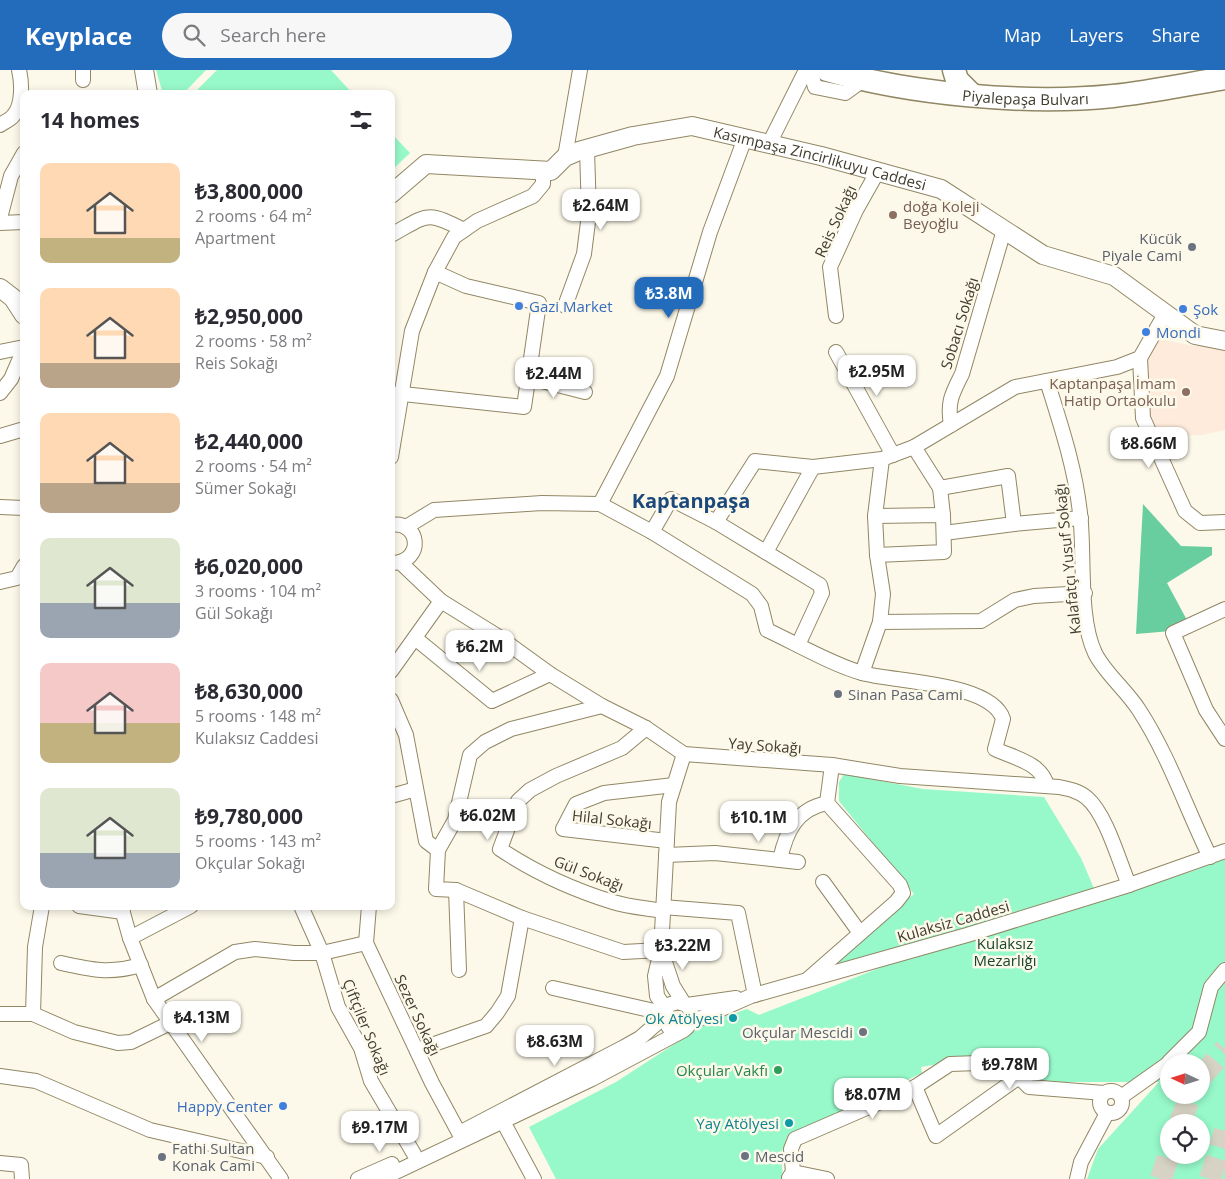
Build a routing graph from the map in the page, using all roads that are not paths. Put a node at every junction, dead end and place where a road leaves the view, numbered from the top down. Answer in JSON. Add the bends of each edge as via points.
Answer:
{"nodes":[{"id":1,"x":19,"y":70,"type":"edge"},
{"id":2,"x":144,"y":70,"type":"edge"},
{"id":3,"x":580,"y":70,"type":"edge"},
{"id":4,"x":806,"y":70,"type":"edge"},
{"id":5,"x":810,"y":70,"type":"edge"},
{"id":6,"x":827,"y":70,"type":"edge"},
{"id":7,"x":924,"y":70,"type":"edge"},
{"id":8,"x":954,"y":70,"type":"edge"},
{"id":9,"x":1225,"y":78,"type":"edge"},
{"id":10,"x":863,"y":80,"type":"junction"},
{"id":11,"x":909,"y":88,"type":"junction"},
{"id":12,"x":21,"y":90,"type":"edge"},
{"id":13,"x":147,"y":90,"type":"edge"},
{"id":14,"x":972,"y":95,"type":"junction"},
{"id":15,"x":20,"y":103,"type":"edge"},
{"id":16,"x":19,"y":120,"type":"edge"},
{"id":17,"x":0,"y":125,"type":"edge"},
{"id":18,"x":745,"y":138,"type":"junction"},
{"id":19,"x":769,"y":144,"type":"junction"},
{"id":20,"x":587,"y":149,"type":"junction"},
{"id":21,"x":565,"y":157,"type":"junction"},
{"id":22,"x":20,"y":160,"type":"edge"},
{"id":23,"x":544,"y":170,"type":"junction"},
{"id":24,"x":878,"y":171,"type":"junction"},
{"id":25,"x":395,"y":191,"type":"edge"},
{"id":26,"x":0,"y":218,"type":"edge"},
{"id":27,"x":0,"y":222,"type":"edge"},
{"id":28,"x":20,"y":222,"type":"edge"},
{"id":29,"x":464,"y":230,"type":"junction"},
{"id":30,"x":1004,"y":230,"type":"junction"},
{"id":31,"x":395,"y":233,"type":"edge"},
{"id":32,"x":435,"y":272,"type":"junction"},
{"id":33,"x":0,"y":288,"type":"edge"},
{"id":34,"x":565,"y":306,"type":"dead end"},
{"id":35,"x":20,"y":309,"type":"edge"},
{"id":36,"x":1165,"y":314,"type":"junction"},
{"id":37,"x":836,"y":316,"type":"dead end"},
{"id":38,"x":1225,"y":341,"type":"edge"},
{"id":39,"x":20,"y":349,"type":"edge"},
{"id":40,"x":0,"y":352,"type":"edge"},
{"id":41,"x":836,"y":352,"type":"dead end"},
{"id":42,"x":20,"y":358,"type":"edge"},
{"id":43,"x":1140,"y":358,"type":"junction"},
{"id":44,"x":530,"y":378,"type":"junction"},
{"id":45,"x":1047,"y":381,"type":"junction"},
{"id":46,"x":585,"y":392,"type":"dead end"},
{"id":47,"x":0,"y":393,"type":"edge"},
{"id":48,"x":397,"y":394,"type":"edge"},
{"id":49,"x":395,"y":417,"type":"edge"},
{"id":50,"x":951,"y":425,"type":"junction"},
{"id":51,"x":20,"y":430,"type":"edge"},
{"id":52,"x":0,"y":436,"type":"edge"},
{"id":53,"x":914,"y":447,"type":"junction"},
{"id":54,"x":888,"y":457,"type":"junction"},
{"id":55,"x":813,"y":467,"type":"junction"},
{"id":56,"x":940,"y":488,"type":"junction"},
{"id":57,"x":600,"y":504,"type":"junction"},
{"id":58,"x":0,"y":507,"type":"edge"},
{"id":59,"x":20,"y":508,"type":"edge"},
{"id":60,"x":943,"y":515,"type":"junction"},
{"id":61,"x":875,"y":516,"type":"junction"},
{"id":62,"x":1081,"y":518,"type":"junction"},
{"id":63,"x":716,"y":522,"type":"junction"},
{"id":64,"x":1225,"y":522,"type":"edge"},
{"id":65,"x":1014,"y":524,"type":"junction"},
{"id":66,"x":395,"y":526,"type":"edge"},
{"id":67,"x":406,"y":527,"type":"junction"},
{"id":68,"x":652,"y":532,"type":"junction"},
{"id":69,"x":944,"y":533,"type":"junction"},
{"id":70,"x":766,"y":552,"type":"junction"},
{"id":71,"x":877,"y":555,"type":"junction"},
{"id":72,"x":396,"y":563,"type":"edge"},
{"id":73,"x":20,"y":573,"type":"edge"},
{"id":74,"x":0,"y":582,"type":"edge"},
{"id":75,"x":1085,"y":593,"type":"junction"},
{"id":76,"x":441,"y":601,"type":"junction"},
{"id":77,"x":1225,"y":609,"type":"edge"},
{"id":78,"x":880,"y":622,"type":"junction"},
{"id":79,"x":415,"y":638,"type":"junction"},
{"id":80,"x":798,"y":645,"type":"junction"},
{"id":81,"x":395,"y":666,"type":"edge"},
{"id":82,"x":862,"y":672,"type":"junction"},
{"id":83,"x":550,"y":674,"type":"junction"},
{"id":84,"x":602,"y":706,"type":"junction"},
{"id":85,"x":395,"y":709,"type":"edge"},
{"id":86,"x":646,"y":728,"type":"junction"},
{"id":87,"x":1225,"y":739,"type":"edge"},
{"id":88,"x":684,"y":754,"type":"junction"},
{"id":89,"x":832,"y":765,"type":"junction"},
{"id":90,"x":674,"y":785,"type":"junction"},
{"id":91,"x":1047,"y":786,"type":"junction"},
{"id":92,"x":416,"y":789,"type":"junction"},
{"id":93,"x":395,"y":795,"type":"edge"},
{"id":94,"x":827,"y":803,"type":"junction"},
{"id":95,"x":666,"y":848,"type":"junction"},
{"id":96,"x":438,"y":850,"type":"junction"},
{"id":97,"x":1225,"y":850,"type":"edge"},
{"id":98,"x":1210,"y":857,"type":"junction"},
{"id":99,"x":780,"y":860,"type":"junction"},
{"id":100,"x":798,"y":862,"type":"dead end"},
{"id":101,"x":823,"y":882,"type":"dead end"},
{"id":102,"x":1128,"y":885,"type":"junction"},
{"id":103,"x":456,"y":890,"type":"junction"},
{"id":104,"x":663,"y":909,"type":"junction"},
{"id":105,"x":41,"y":910,"type":"edge"},
{"id":106,"x":122,"y":910,"type":"edge"},
{"id":107,"x":183,"y":910,"type":"edge"},
{"id":108,"x":303,"y":910,"type":"edge"},
{"id":109,"x":369,"y":910,"type":"edge"},
{"id":110,"x":522,"y":918,"type":"junction"},
{"id":111,"x":860,"y":933,"type":"junction"},
{"id":112,"x":130,"y":938,"type":"junction"},
{"id":113,"x":366,"y":943,"type":"junction"},
{"id":114,"x":661,"y":950,"type":"junction"},
{"id":115,"x":322,"y":953,"type":"junction"},
{"id":116,"x":61,"y":963,"type":"dead end"},
{"id":117,"x":142,"y":965,"type":"junction"},
{"id":118,"x":459,"y":970,"type":"dead end"},
{"id":119,"x":1225,"y":970,"type":"edge"},
{"id":120,"x":806,"y":981,"type":"junction"},
{"id":121,"x":553,"y":988,"type":"dead end"},
{"id":122,"x":753,"y":996,"type":"junction"},
{"id":123,"x":154,"y":999,"type":"junction"},
{"id":124,"x":685,"y":1004,"type":"junction"},
{"id":125,"x":664,"y":1013,"type":"junction"},
{"id":126,"x":0,"y":1014,"type":"edge"},
{"id":127,"x":33,"y":1014,"type":"junction"},
{"id":128,"x":170,"y":1023,"type":"junction"},
{"id":129,"x":685,"y":1027,"type":"junction"},
{"id":130,"x":417,"y":1050,"type":"junction"},
{"id":131,"x":1178,"y":1054,"type":"edge"},
{"id":132,"x":1160,"y":1069,"type":"edge"},
{"id":133,"x":0,"y":1076,"type":"edge"},
{"id":134,"x":1019,"y":1077,"type":"junction"},
{"id":135,"x":915,"y":1087,"type":"junction"},
{"id":136,"x":1104,"y":1093,"type":"junction"},
{"id":137,"x":1121,"y":1097,"type":"junction"},
{"id":138,"x":1107,"y":1113,"type":"junction"},
{"id":139,"x":501,"y":1118,"type":"junction"},
{"id":140,"x":459,"y":1133,"type":"junction"},
{"id":141,"x":414,"y":1154,"type":"junction"},
{"id":142,"x":267,"y":1157,"type":"junction"},
{"id":143,"x":0,"y":1164,"type":"edge"},
{"id":144,"x":791,"y":1175,"type":"edge"},
{"id":145,"x":22,"y":1179,"type":"edge"},
{"id":146,"x":281,"y":1179,"type":"edge"},
{"id":147,"x":358,"y":1179,"type":"edge"},
{"id":148,"x":381,"y":1179,"type":"edge"},
{"id":149,"x":534,"y":1179,"type":"edge"},
{"id":150,"x":827,"y":1179,"type":"edge"},
{"id":151,"x":1077,"y":1179,"type":"edge"}],
"edges":[{"from":1,"to":12,"type":"street"},
{"from":2,"to":13,"type":"street"},
{"from":3,"to":21,"type":"street"},
{"from":4,"to":19,"type":"street"},
{"from":5,"to":10,"type":"street","via":[[815,87],[845,93]]},
{"from":6,"to":10,"type":"main road","name":"Piyalepaşa Bulvarı"},
{"from":7,"to":11,"type":"main road","via":[[920,80]]},
{"from":8,"to":14,"type":"main road","via":[[956,80]]},
{"from":9,"to":14,"type":"main road","name":"Piyalepaşa Bulvarı","via":[[1112,96],[1031,98]]},
{"from":10,"to":11,"type":"main road","name":"Piyalepaşa Bulvarı"},
{"from":11,"to":14,"type":"main road","name":"Piyalepaşa Bulvarı"},
{"from":15,"to":16,"type":"street"},
{"from":16,"to":17,"type":"street"},
{"from":18,"to":19,"type":"street","name":"Kasımpaşa Zincirlikuyu Caddesi"},
{"from":18,"to":20,"type":"street","name":"Kasımpaşa Zincirlikuyu Caddesi","via":[[692,126],[634,136]]},
{"from":18,"to":57,"type":"street","via":[[710,232],[667,376]]},
{"from":19,"to":24,"type":"street","name":"Kasımpaşa Zincirlikuyu Caddesi"},
{"from":20,"to":21,"type":"street","name":"Kasımpaşa Zincirlikuyu Caddesi"},
{"from":20,"to":34,"type":"street","via":[[589,214],[584,254]]},
{"from":21,"to":23,"type":"street","name":"Kasımpaşa Zincirlikuyu Caddesi","via":[[551,171]]},
{"from":22,"to":26,"type":"street","via":[[11,176]]},
{"from":23,"to":25,"type":"street","via":[[426,164]]},
{"from":23,"to":29,"type":"street","via":[[542,184],[533,196]]},
{"from":24,"to":30,"type":"street","name":"Kasımpaşa Zincirlikuyu Caddesi","via":[[941,189]]},
{"from":24,"to":37,"type":"street","name":"Reis Sokağı","via":[[830,267]]},
{"from":27,"to":28,"type":"street"},
{"from":29,"to":31,"type":"street","via":[[437,216],[425,217]]},
{"from":29,"to":32,"type":"street","via":[[454,237]]},
{"from":30,"to":36,"type":"street","name":"Kasımpaşa Zincirlikuyu Caddesi","via":[[1043,255],[1114,276]]},
{"from":30,"to":50,"type":"street","name":"Sobacı Sokağı","via":[[962,374],[952,393],[948,408]]},
{"from":32,"to":44,"type":"street","via":[[466,286],[539,303]]},
{"from":32,"to":48,"type":"street","via":[[412,330]]},
{"from":33,"to":35,"type":"street"},
{"from":36,"to":38,"type":"street","name":"Kasımpaşa Zincirlikuyu Caddesi","via":[[1195,335]]},
{"from":36,"to":43,"type":"street"},
{"from":39,"to":40,"type":"street"},
{"from":41,"to":54,"type":"street"},
{"from":42,"to":47,"type":"street","via":[[11,379]]},
{"from":43,"to":45,"type":"street","via":[[1117,367]]},
{"from":43,"to":64,"type":"street","via":[[1142,418],[1185,511],[1200,523]]},
{"from":44,"to":46,"type":"street"},
{"from":44,"to":48,"type":"street","via":[[524,407]]},
{"from":45,"to":50,"type":"street","via":[[1015,387]]},
{"from":45,"to":62,"type":"street","name":"Kalafatçı Yusuf Sokağı","via":[[1075,470]]},
{"from":48,"to":49,"type":"street"},
{"from":50,"to":53,"type":"street"},
{"from":51,"to":52,"type":"street"},
{"from":53,"to":54,"type":"street"},
{"from":53,"to":56,"type":"street"},
{"from":54,"to":55,"type":"street"},
{"from":54,"to":61,"type":"street"},
{"from":55,"to":63,"type":"street","via":[[754,461]]},
{"from":55,"to":70,"type":"street"},
{"from":56,"to":60,"type":"street"},
{"from":56,"to":65,"type":"street","via":[[1008,476]]},
{"from":57,"to":67,"type":"street","via":[[542,503],[434,510]]},
{"from":57,"to":68,"type":"street"},
{"from":58,"to":59,"type":"street"},
{"from":60,"to":61,"type":"street"},
{"from":60,"to":69,"type":"street"},
{"from":61,"to":71,"type":"street"},
{"from":62,"to":65,"type":"street"},
{"from":62,"to":75,"type":"street","name":"Kalafatçı Yusuf Sokağı"},
{"from":63,"to":68,"type":"street","via":[[671,499]]},
{"from":63,"to":70,"type":"street"},
{"from":65,"to":69,"type":"street"},
{"from":66,"to":67,"type":"street"},
{"from":67,"to":72,"type":"street","via":[[414,537],[414,548],[407,560]]},
{"from":68,"to":80,"type":"street","via":[[752,594],[760,606],[767,630]]},
{"from":69,"to":71,"type":"street","via":[[944,552]]},
{"from":70,"to":80,"type":"street","via":[[820,585],[822,593]]},
{"from":71,"to":78,"type":"street","via":[[884,594]]},
{"from":72,"to":76,"type":"street"},
{"from":73,"to":74,"type":"street","via":[[17,578]]},
{"from":75,"to":78,"type":"street","via":[[1015,600],[981,621]]},
{"from":75,"to":98,"type":"street","name":"Kalafatçı Yusuf Sokağı","via":[[1086,622],[1095,653],[1139,709],[1180,786],[1186,807]]},
{"from":76,"to":79,"type":"street"},
{"from":76,"to":83,"type":"street"},
{"from":77,"to":87,"type":"street","via":[[1173,632],[1206,710]]},
{"from":78,"to":82,"type":"street"},
{"from":79,"to":81,"type":"street"},
{"from":79,"to":83,"type":"street","via":[[492,700]]},
{"from":80,"to":82,"type":"street"},
{"from":82,"to":91,"type":"street","via":[[932,684],[984,700],[998,710],[1003,719],[995,749],[1038,769]]},
{"from":83,"to":84,"type":"street"},
{"from":84,"to":86,"type":"street"},
{"from":84,"to":96,"type":"street","via":[[511,729],[485,742],[470,755],[455,820]]},
{"from":85,"to":92,"type":"street","via":[[406,735]]},
{"from":86,"to":88,"type":"street"},
{"from":86,"to":104,"type":"street","name":"Gül Sokağı","via":[[614,753],[530,790],[518,801],[500,849],[516,860],[614,902]]},
{"from":88,"to":89,"type":"street","name":"Yay Sokağı"},
{"from":88,"to":90,"type":"street"},
{"from":89,"to":91,"type":"street","name":"Yay Sokağı","via":[[900,776]]},
{"from":89,"to":94,"type":"street"},
{"from":90,"to":95,"type":"street","via":[[669,802]]},
{"from":90,"to":95,"type":"street","name":"Hilal Sokağı","via":[[604,793],[576,804],[563,829]]},
{"from":91,"to":102,"type":"street","name":"Yay Sokağı","via":[[1070,789],[1094,805]]},
{"from":92,"to":93,"type":"street"},
{"from":92,"to":96,"type":"street","via":[[426,841]]},
{"from":94,"to":99,"type":"street","via":[[805,810],[786,836]]},
{"from":94,"to":111,"type":"street","via":[[900,885],[903,893]]},
{"from":95,"to":99,"type":"street"},
{"from":95,"to":104,"type":"street"},
{"from":96,"to":103,"type":"street","via":[[436,889]]},
{"from":97,"to":98,"type":"street","name":"Kulaksiz Caddesi"},
{"from":98,"to":102,"type":"street","name":"Kulaksiz Caddesi"},
{"from":99,"to":100,"type":"street"},
{"from":101,"to":111,"type":"street"},
{"from":102,"to":120,"type":"street","name":"Kulaksiz Caddesi"},
{"from":103,"to":110,"type":"street"},
{"from":103,"to":118,"type":"street"},
{"from":104,"to":114,"type":"street"},
{"from":104,"to":122,"type":"street","via":[[738,913]]},
{"from":105,"to":127,"type":"street","via":[[35,947]]},
{"from":106,"to":112,"type":"street"},
{"from":107,"to":112,"type":"street"},
{"from":108,"to":115,"type":"street","name":"Çiftçiler Sokağı"},
{"from":109,"to":113,"type":"street"},
{"from":110,"to":114,"type":"street","via":[[624,952]]},
{"from":110,"to":130,"type":"street","via":[[508,996],[498,1013],[486,1026]]},
{"from":111,"to":120,"type":"street"},
{"from":112,"to":117,"type":"street"},
{"from":113,"to":115,"type":"street"},
{"from":113,"to":130,"type":"street","name":"Sezer Sokağı"},
{"from":114,"to":124,"type":"street","via":[[673,986]]},
{"from":114,"to":125,"type":"street","via":[[655,976],[657,996]]},
{"from":115,"to":123,"type":"street","via":[[255,949],[234,952]]},
{"from":115,"to":141,"type":"street","name":"Çiftçiler Sokağı","via":[[338,1007],[361,1048],[370,1081]]},
{"from":116,"to":117,"type":"street","via":[[98,971],[122,971]]},
{"from":117,"to":123,"type":"street"},
{"from":119,"to":131,"type":"street","via":[[1211,987],[1199,1032]]},
{"from":120,"to":122,"type":"street","name":"Kulaksiz Caddesi"},
{"from":121,"to":125,"type":"street"},
{"from":122,"to":124,"type":"street"},
{"from":122,"to":129,"type":"street","name":"Kulaksiz Caddesi"},
{"from":123,"to":128,"type":"street"},
{"from":124,"to":125,"type":"street","via":[[673,1002]]},
{"from":124,"to":129,"type":"street","via":[[692,1014]]},
{"from":125,"to":129,"type":"street","via":[[670,1029]]},
{"from":125,"to":139,"type":"street","via":[[640,1038]]},
{"from":126,"to":127,"type":"street"},
{"from":127,"to":128,"type":"street","via":[[74,1032],[118,1044],[131,1042]]},
{"from":128,"to":142,"type":"street"},
{"from":129,"to":139,"type":"street","name":"Kulaksiz Caddesi","via":[[592,1079]]},
{"from":130,"to":140,"type":"street","name":"Sezer Sokağı"},
{"from":132,"to":137,"type":"street"},
{"from":133,"to":142,"type":"street","via":[[36,1081],[150,1130]]},
{"from":134,"to":135,"type":"street","via":[[979,1063],[950,1064]]},
{"from":134,"to":135,"type":"street","via":[[936,1136]]},
{"from":134,"to":136,"type":"street","via":[[1029,1087]]},
{"from":135,"to":144,"type":"street","via":[[795,1139],[791,1149]]},
{"from":136,"to":137,"type":"street","via":[[1115,1091]]},
{"from":136,"to":138,"type":"street","via":[[1100,1105]]},
{"from":137,"to":138,"type":"street","via":[[1122,1105],[1118,1110]]},
{"from":138,"to":151,"type":"street","via":[[1080,1162]]},
{"from":139,"to":140,"type":"street"},
{"from":139,"to":148,"type":"street"},
{"from":139,"to":149,"type":"street"},
{"from":140,"to":141,"type":"street"},
{"from":141,"to":147,"type":"street"},
{"from":142,"to":146,"type":"street"},
{"from":143,"to":145,"type":"street","via":[[21,1165]]},
{"from":144,"to":150,"type":"street"}]}
